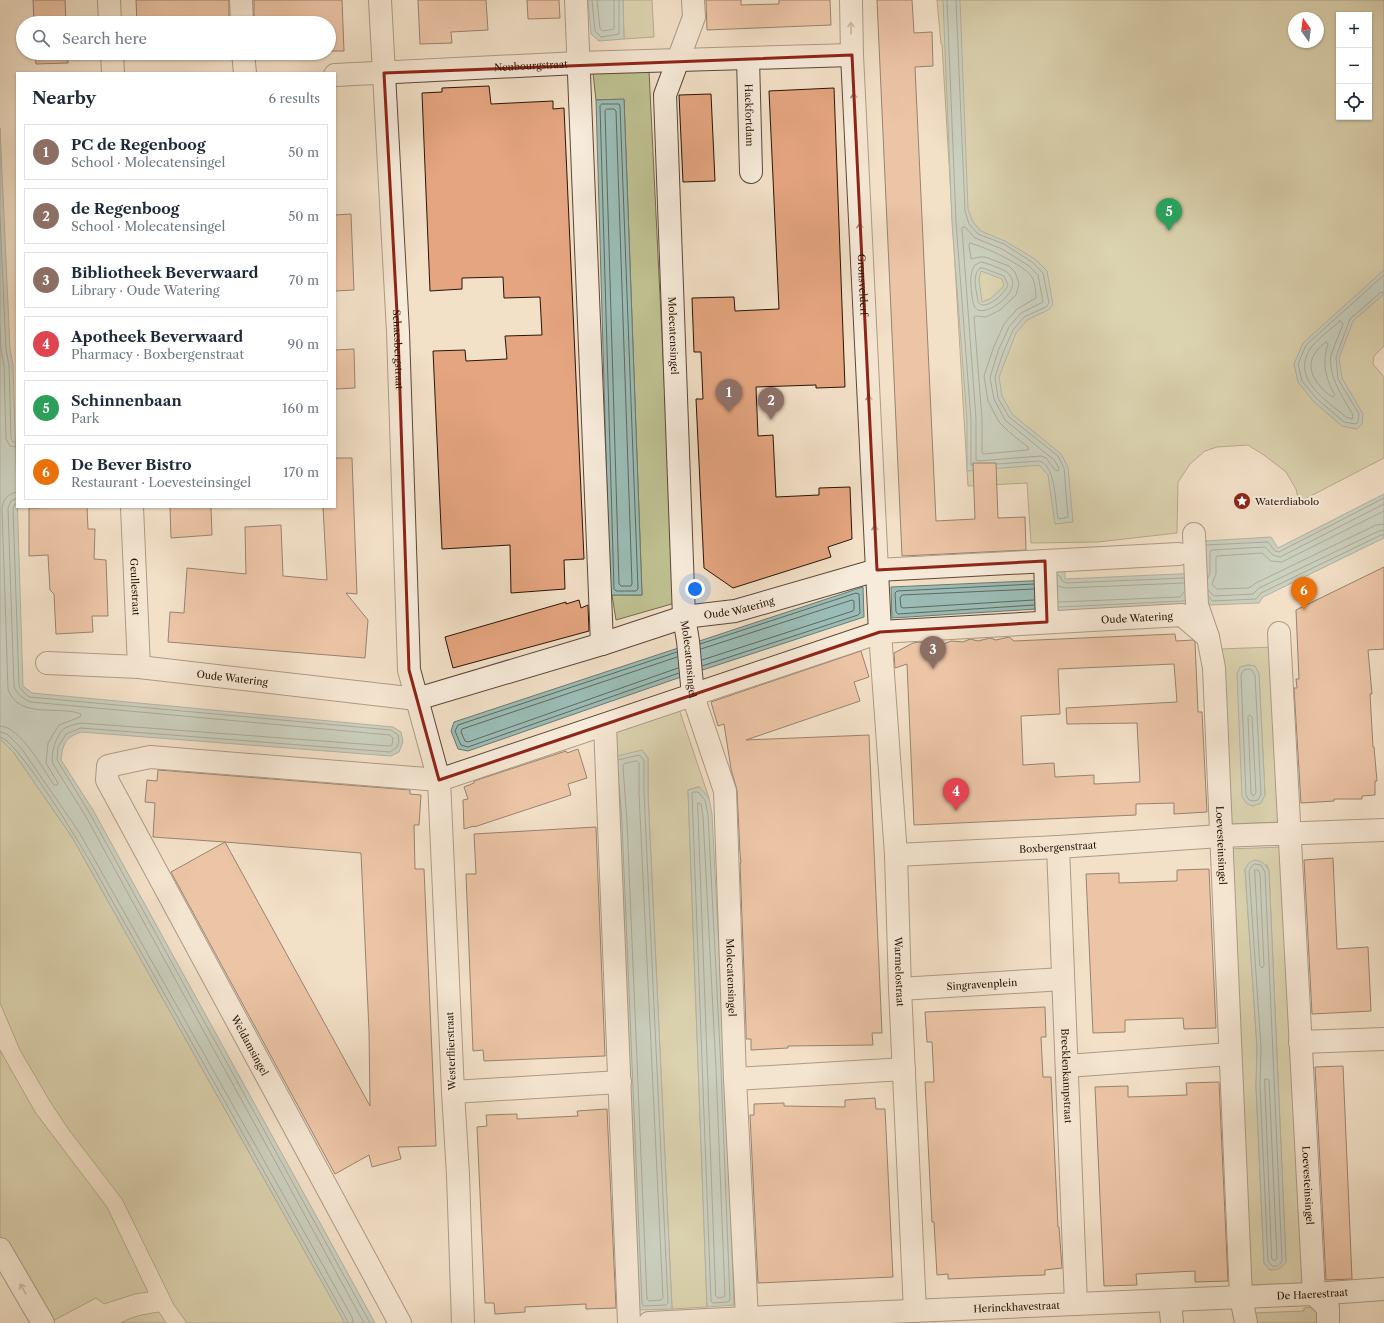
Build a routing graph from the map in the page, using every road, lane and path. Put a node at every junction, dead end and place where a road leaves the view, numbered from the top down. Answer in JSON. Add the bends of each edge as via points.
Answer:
{"nodes":[{"id":1,"x":109,"y":0,"type":"edge"},
{"id":2,"x":241,"y":0,"type":"edge"},
{"id":3,"x":380,"y":0,"type":"edge"},
{"id":4,"x":576,"y":0,"type":"edge"},
{"id":5,"x":693,"y":0,"type":"edge"},
{"id":6,"x":851,"y":0,"type":"edge"},
{"id":7,"x":110,"y":16,"type":"edge"},
{"id":8,"x":242,"y":16,"type":"edge"},
{"id":9,"x":852,"y":55,"type":"junction"},
{"id":10,"x":748,"y":59,"type":"junction"},
{"id":11,"x":112,"y":60,"type":"edge"},
{"id":12,"x":244,"y":60,"type":"edge"},
{"id":13,"x":678,"y":61,"type":"junction"},
{"id":14,"x":578,"y":63,"type":"junction"},
{"id":15,"x":113,"y":72,"type":"edge"},
{"id":16,"x":244,"y":72,"type":"edge"},
{"id":17,"x":384,"y":72,"type":"junction"},
{"id":18,"x":336,"y":75,"type":"edge"},
{"id":19,"x":751,"y":172,"type":"dead end"},
{"id":20,"x":132,"y":508,"type":"edge"},
{"id":21,"x":1194,"y":534,"type":"dead end"},
{"id":22,"x":1179,"y":554,"type":"dead end"},
{"id":23,"x":1045,"y":569,"type":"junction"},
{"id":24,"x":877,"y":570,"type":"junction"},
{"id":25,"x":1048,"y":616,"type":"junction"},
{"id":26,"x":684,"y":617,"type":"junction"},
{"id":27,"x":880,"y":632,"type":"junction"},
{"id":28,"x":1279,"y":633,"type":"dead end"},
{"id":29,"x":1208,"y":637,"type":"junction"},
{"id":30,"x":602,"y":644,"type":"junction"},
{"id":31,"x":47,"y":663,"type":"dead end"},
{"id":32,"x":138,"y":667,"type":"junction"},
{"id":33,"x":692,"y":688,"type":"junction"},
{"id":34,"x":417,"y":699,"type":"junction"},
{"id":35,"x":605,"y":725,"type":"junction"},
{"id":36,"x":108,"y":766,"type":"joint"},
{"id":37,"x":439,"y":780,"type":"junction"},
{"id":38,"x":1384,"y":830,"type":"edge"},
{"id":39,"x":1289,"y":834,"type":"junction"},
{"id":40,"x":1220,"y":836,"type":"junction"},
{"id":41,"x":1058,"y":847,"type":"junction"},
{"id":42,"x":896,"y":856,"type":"junction"},
{"id":43,"x":1063,"y":979,"type":"junction"},
{"id":44,"x":900,"y":989,"type":"junction"},
{"id":45,"x":1384,"y":1039,"type":"edge"},
{"id":46,"x":1300,"y":1042,"type":"junction"},
{"id":47,"x":1225,"y":1055,"type":"junction"},
{"id":48,"x":1067,"y":1066,"type":"junction"},
{"id":49,"x":904,"y":1068,"type":"junction"},
{"id":50,"x":736,"y":1079,"type":"junction"},
{"id":51,"x":620,"y":1082,"type":"junction"},
{"id":52,"x":453,"y":1092,"type":"junction"},
{"id":53,"x":0,"y":1249,"type":"edge"},
{"id":54,"x":1384,"y":1289,"type":"edge"},
{"id":55,"x":1314,"y":1294,"type":"junction"},
{"id":56,"x":1241,"y":1297,"type":"junction"},
{"id":57,"x":1170,"y":1300,"type":"junction"},
{"id":58,"x":1076,"y":1304,"type":"junction"},
{"id":59,"x":915,"y":1311,"type":"junction"},
{"id":60,"x":1052,"y":1314,"type":"edge"},
{"id":61,"x":747,"y":1318,"type":"junction"},
{"id":62,"x":830,"y":1319,"type":"edge"},
{"id":63,"x":43,"y":1323,"type":"edge"},
{"id":64,"x":400,"y":1323,"type":"edge"},
{"id":65,"x":463,"y":1323,"type":"edge"},
{"id":66,"x":629,"y":1323,"type":"edge"},
{"id":67,"x":649,"y":1323,"type":"edge"},
{"id":68,"x":1172,"y":1323,"type":"edge"},
{"id":69,"x":1246,"y":1323,"type":"edge"},
{"id":70,"x":1328,"y":1323,"type":"edge"}],
"edges":[{"from":1,"to":7,"type":"street"},
{"from":2,"to":8,"type":"street"},
{"from":3,"to":17,"type":"street","name":"Schaesbergstraat"},
{"from":4,"to":14,"type":"street"},
{"from":5,"to":13,"type":"street","name":"Molecatensingel","via":[[694,16]]},
{"from":9,"to":6,"type":"street","name":"Gronsvelderf","one_way":true},
{"from":9,"to":10,"type":"street"},
{"from":24,"to":9,"type":"street","name":"Gronsvelderf","one_way":true},
{"from":10,"to":13,"type":"street"},
{"from":10,"to":19,"type":"street","name":"Hackfortdam"},
{"from":11,"to":15,"type":"street"},
{"from":12,"to":16,"type":"street"},
{"from":13,"to":14,"type":"street","name":"Neubourgstraat"},
{"from":13,"to":26,"type":"street","name":"Molecatensingel","via":[[665,95]]},
{"from":14,"to":17,"type":"street","name":"Neubourgstraat"},
{"from":14,"to":30,"type":"street"},
{"from":17,"to":18,"type":"street","name":"Neubourgstraat"},
{"from":17,"to":34,"type":"street","name":"Schaesbergstraat","via":[[398,332],[410,670]]},
{"from":20,"to":32,"type":"street","name":"Geullestraat"},
{"from":21,"to":29,"type":"street","via":[[1197,605]]},
{"from":22,"to":23,"type":"street","name":"Oude Watering"},
{"from":23,"to":24,"type":"street","name":"Oude Watering"},
{"from":23,"to":25,"type":"street"},
{"from":24,"to":26,"type":"street","name":"Oude Watering","via":[[735,611]]},
{"from":24,"to":27,"type":"street","name":"Gronsvelderf"},
{"from":25,"to":27,"type":"street","name":"Oude Watering"},
{"from":25,"to":29,"type":"street","name":"Oude Watering","via":[[1182,615]]},
{"from":26,"to":30,"type":"street","name":"Oude Watering"},
{"from":26,"to":33,"type":"street","name":"Molecatensingel"},
{"from":27,"to":33,"type":"street","name":"Oude Watering"},
{"from":27,"to":42,"type":"street","name":"Warmelostraat"},
{"from":28,"to":39,"type":"street","name":"Loevesteinsingel"},
{"from":29,"to":40,"type":"street","name":"Loevesteinsingel","via":[[1214,668]]},
{"from":30,"to":34,"type":"street","name":"Oude Watering"},
{"from":31,"to":32,"type":"street","name":"Oude Watering"},
{"from":32,"to":34,"type":"street","name":"Oude Watering"},
{"from":33,"to":35,"type":"street","name":"Oude Watering"},
{"from":33,"to":50,"type":"street","name":"Molecatensingel","via":[[725,791]]},
{"from":34,"to":37,"type":"street"},
{"from":35,"to":37,"type":"street","name":"Oude Watering"},
{"from":35,"to":51,"type":"street"},
{"from":36,"to":37,"type":"street","name":"Oude Watering","via":[[150,757]]},
{"from":36,"to":64,"type":"street","name":"Weldamsingel","via":[[107,780]]},
{"from":37,"to":52,"type":"street","name":"Westerflierstraat"},
{"from":38,"to":39,"type":"street","name":"Boxbergenstraat"},
{"from":39,"to":40,"type":"street","name":"Boxbergenstraat"},
{"from":39,"to":46,"type":"street","name":"Loevesteinsingel"},
{"from":40,"to":41,"type":"street","name":"Boxbergenstraat"},
{"from":40,"to":47,"type":"street","name":"Loevesteinsingel"},
{"from":41,"to":42,"type":"street","name":"Boxbergenstraat"},
{"from":41,"to":43,"type":"street","name":"Brecklenkampstraat"},
{"from":42,"to":44,"type":"street","name":"Warmelostraat"},
{"from":43,"to":44,"type":"street","name":"Singravenplein"},
{"from":43,"to":48,"type":"street","name":"Brecklenkampstraat"},
{"from":44,"to":49,"type":"street","name":"Warmelostraat"},
{"from":45,"to":46,"type":"street"},
{"from":46,"to":55,"type":"street","name":"Loevesteinsingel"},
{"from":47,"to":48,"type":"street"},
{"from":47,"to":56,"type":"street","name":"Loevesteinsingel"},
{"from":48,"to":58,"type":"street","name":"Brecklenkampstraat"},
{"from":49,"to":50,"type":"street"},
{"from":49,"to":59,"type":"street","name":"Warmelostraat"},
{"from":50,"to":61,"type":"street","name":"Molecatensingel"},
{"from":51,"to":52,"type":"street"},
{"from":51,"to":66,"type":"street"},
{"from":52,"to":65,"type":"street","name":"Westerflierstraat"},
{"from":63,"to":53,"type":"street","one_way":true},
{"from":54,"to":55,"type":"street","name":"De Haerestraat"},
{"from":55,"to":56,"type":"street","name":"De Haerestraat"},
{"from":55,"to":70,"type":"street","via":[[1328,1308]]},
{"from":56,"to":57,"type":"street","name":"Herinckhavestraat"},
{"from":56,"to":69,"type":"street","name":"Loevesteinsingel"},
{"from":57,"to":58,"type":"street","name":"Herinckhavestraat"},
{"from":57,"to":68,"type":"street"},
{"from":58,"to":60,"type":"street","name":"Herinckhavestraat"},
{"from":59,"to":60,"type":"street","name":"Herinckhavestraat"},
{"from":59,"to":62,"type":"street","name":"Herinckhavestraat"},
{"from":61,"to":62,"type":"street","name":"Herinckhavestraat"},
{"from":61,"to":67,"type":"street","name":"Herinckhavestraat"}]}
